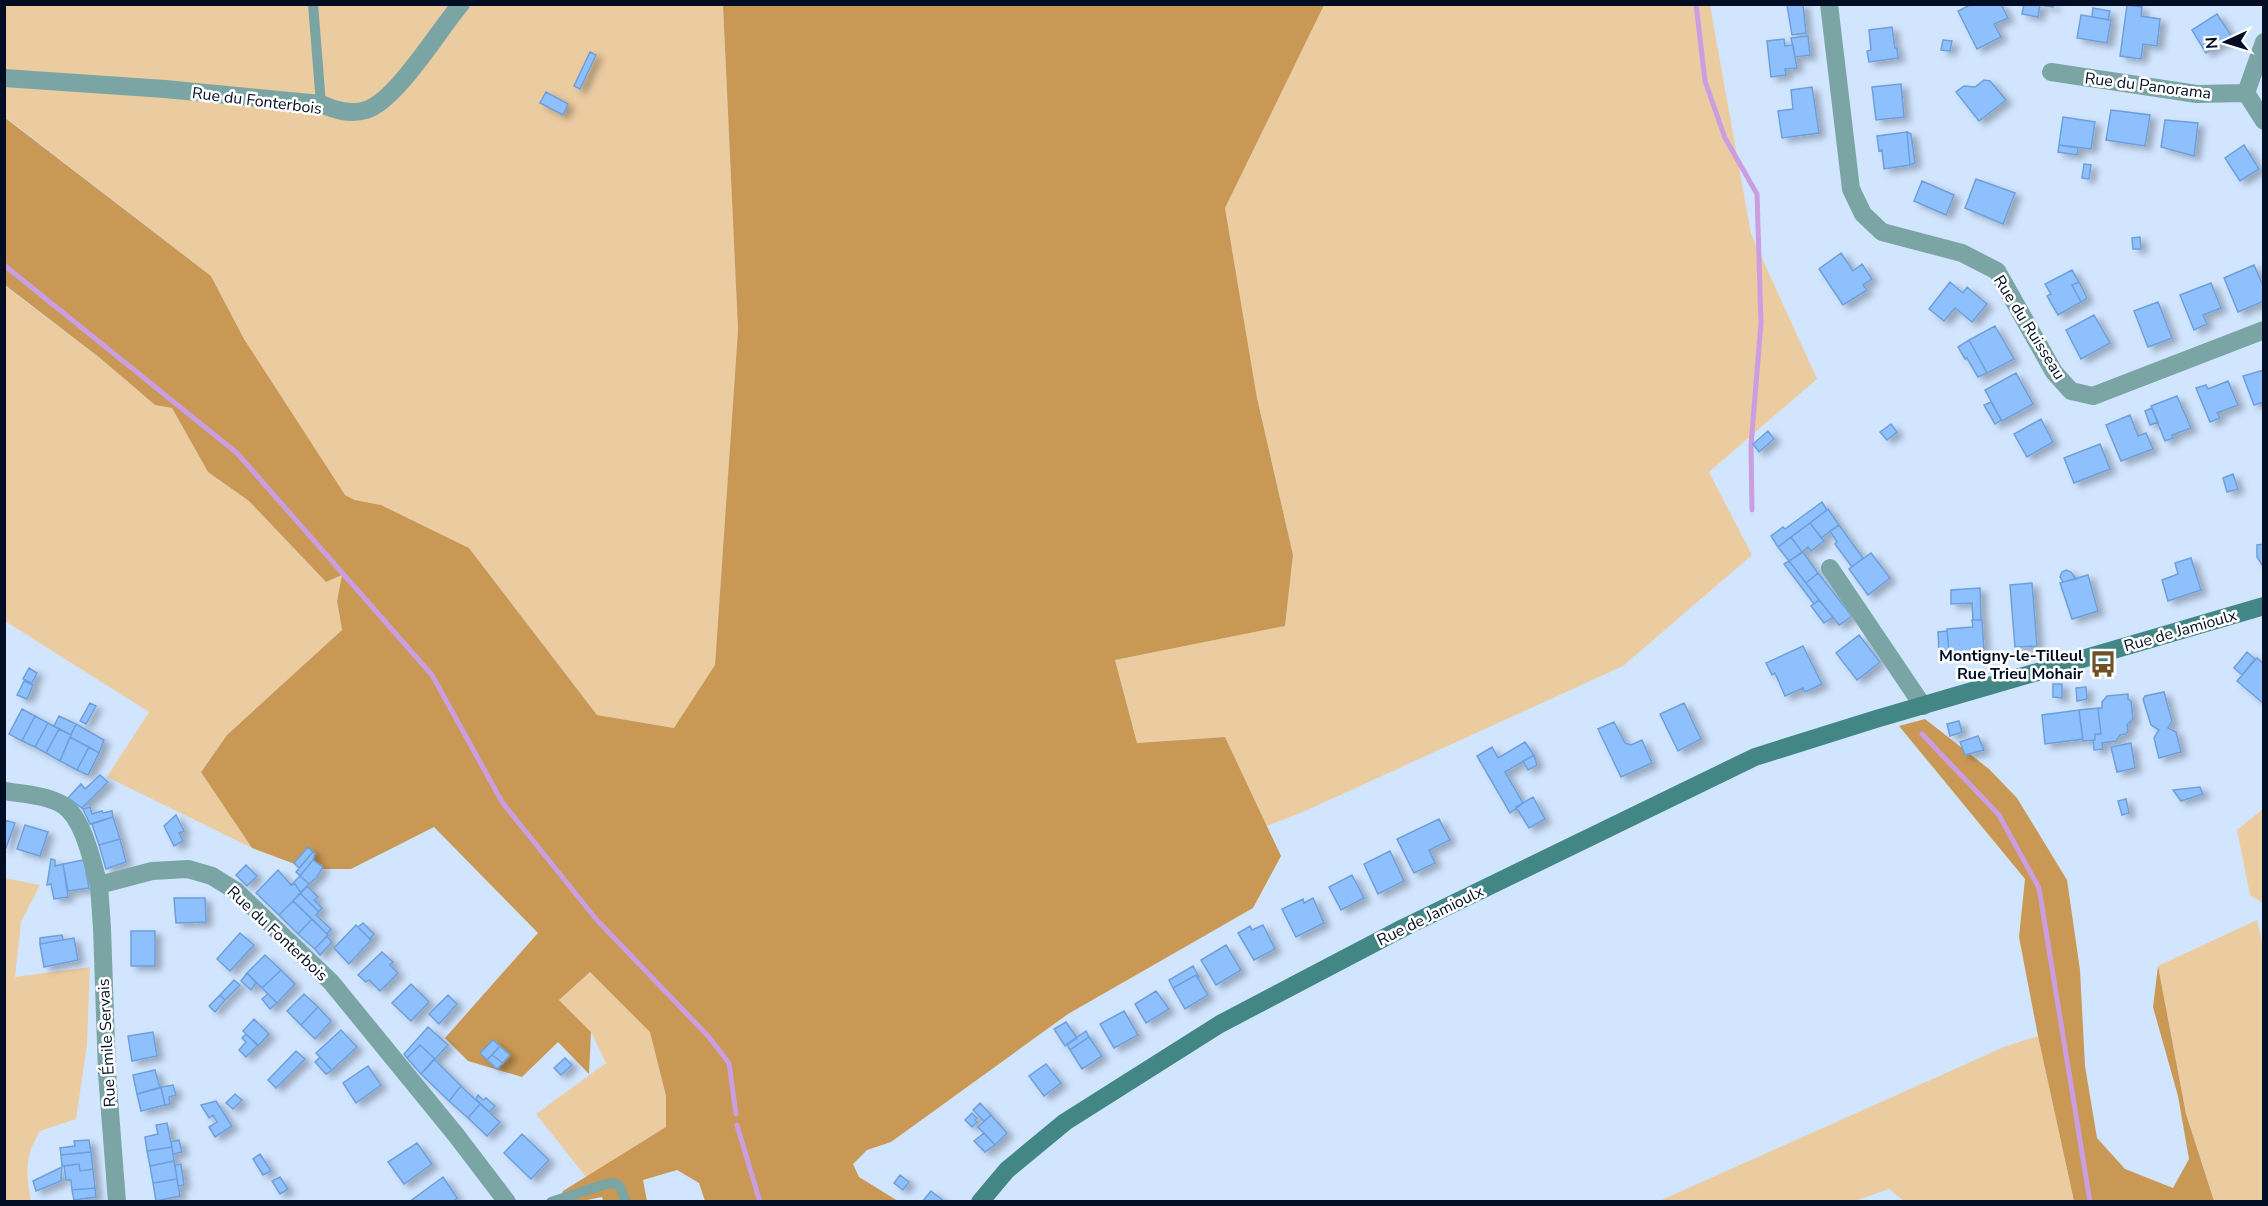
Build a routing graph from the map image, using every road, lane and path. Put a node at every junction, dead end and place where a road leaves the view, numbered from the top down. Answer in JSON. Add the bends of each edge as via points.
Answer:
{"nodes":[{"id":1,"x":313,"y":4,"type":"edge"},
{"id":2,"x":461,"y":4,"type":"edge"},
{"id":3,"x":1829,"y":4,"type":"edge"},
{"id":4,"x":2264,"y":42,"type":"edge"},
{"id":5,"x":2051,"y":72,"type":"dead end"},
{"id":6,"x":4,"y":78,"type":"edge"},
{"id":7,"x":2246,"y":93,"type":"junction"},
{"id":8,"x":321,"y":104,"type":"junction"},
{"id":9,"x":2264,"y":121,"type":"edge"},
{"id":10,"x":2264,"y":330,"type":"edge"},
{"id":11,"x":1830,"y":568,"type":"dead end"},
{"id":12,"x":2264,"y":606,"type":"edge"},
{"id":13,"x":1923,"y":706,"type":"junction"},
{"id":14,"x":4,"y":790,"type":"edge"},
{"id":15,"x":99,"y":885,"type":"junction"},
{"id":16,"x":117,"y":1202,"type":"edge"},
{"id":17,"x":507,"y":1202,"type":"edge"},
{"id":18,"x":552,"y":1202,"type":"edge"},
{"id":19,"x":626,"y":1202,"type":"edge"},
{"id":20,"x":980,"y":1202,"type":"edge"}],
"edges":[{"from":1,"to":8,"type":"lane"},
{"from":2,"to":8,"type":"street","name":"Rue du Fonterbois","via":[[381,103],[356,112]]},
{"from":3,"to":10,"type":"street","name":"Rue du Ruisseau","via":[[1851,189],[1863,214],[1882,232],[1962,253],[1997,271],[2054,372],[2071,391],[2093,396]]},
{"from":4,"to":7,"type":"street"},
{"from":5,"to":7,"type":"street","name":"Rue du Panorama","via":[[2197,94]]},
{"from":6,"to":8,"type":"street","name":"Rue du Fonterbois"},
{"from":7,"to":9,"type":"street"},
{"from":11,"to":13,"type":"street"},
{"from":12,"to":13,"type":"street","name":"Rue de Jamioulx"},
{"from":13,"to":20,"type":"street","name":"Rue de Jamioulx","via":[[1755,758],[1403,928],[1230,1018],[1065,1122],[1007,1170]]},
{"from":14,"to":15,"type":"street","via":[[64,806],[78,824]]},
{"from":15,"to":16,"type":"street","name":"Rue Émile Servais"},
{"from":15,"to":17,"type":"street","name":"Rue du Fonterbois","via":[[153,871],[188,869],[212,876],[236,891],[331,982]]},
{"from":18,"to":19,"type":"lane","via":[[615,1183]]}]}
